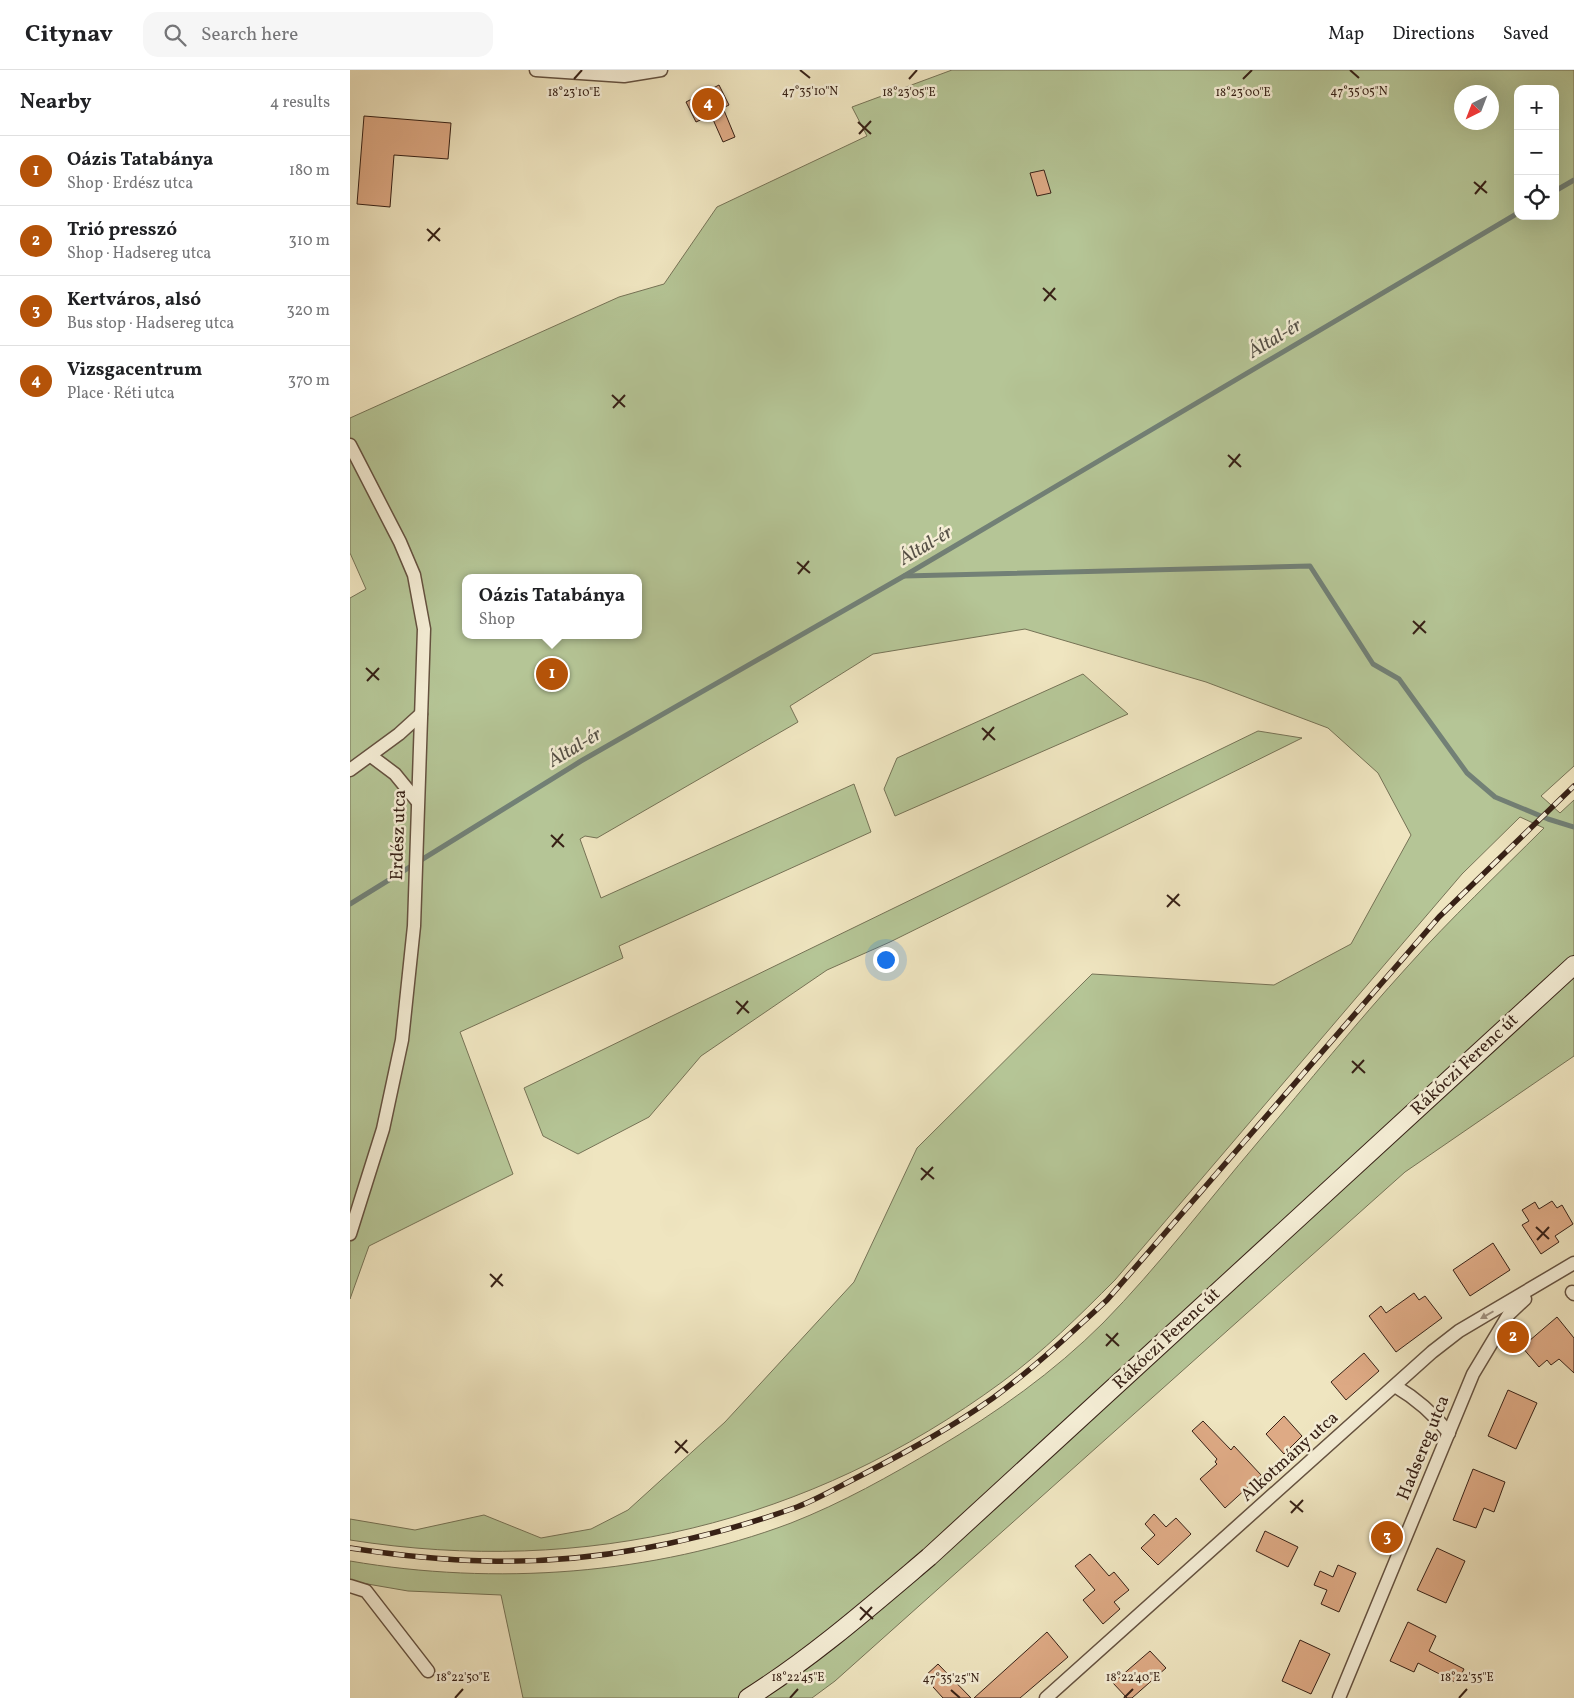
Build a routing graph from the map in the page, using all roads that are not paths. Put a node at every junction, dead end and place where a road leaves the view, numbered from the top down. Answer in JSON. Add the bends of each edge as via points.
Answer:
{"nodes":[{"id":1,"x":536,"y":70,"type":"edge"},
{"id":2,"x":661,"y":70,"type":"edge"},
{"id":3,"x":592,"y":73,"type":"edge"},
{"id":4,"x":350,"y":445,"type":"edge"},
{"id":5,"x":421,"y":714,"type":"junction"},
{"id":6,"x":371,"y":756,"type":"junction"},
{"id":7,"x":350,"y":770,"type":"edge"},
{"id":8,"x":417,"y":801,"type":"junction"},
{"id":9,"x":1574,"y":965,"type":"edge"},
{"id":10,"x":350,"y":1234,"type":"edge"},
{"id":11,"x":1574,"y":1263,"type":"edge"},
{"id":12,"x":1544,"y":1282,"type":"junction"},
{"id":13,"x":1395,"y":1386,"type":"junction"},
{"id":14,"x":1450,"y":1433,"type":"junction"},
{"id":15,"x":350,"y":1586,"type":"edge"},
{"id":16,"x":428,"y":1671,"type":"dead end"},
{"id":17,"x":748,"y":1698,"type":"edge"},
{"id":18,"x":1046,"y":1698,"type":"edge"},
{"id":19,"x":1340,"y":1698,"type":"edge"}],
"edges":[{"from":1,"to":3,"type":"street"},
{"from":2,"to":3,"type":"street","via":[[624,76]]},
{"from":4,"to":5,"type":"street","name":"Erdész utca","via":[[414,575],[424,629]]},
{"from":5,"to":6,"type":"street"},
{"from":5,"to":8,"type":"street","name":"Erdész utca"},
{"from":6,"to":7,"type":"street"},
{"from":6,"to":8,"type":"street","via":[[395,774]]},
{"from":8,"to":10,"type":"street","name":"Erdész utca","via":[[414,926],[402,1040],[383,1129]]},
{"from":9,"to":17,"type":"main road","name":"Rákóczi Ferenc út","via":[[929,1557],[855,1620]]},
{"from":11,"to":12,"type":"street","name":"Alkotmány utca"},
{"from":12,"to":13,"type":"street","name":"Alkotmány utca","one_way":true,"via":[[1459,1331]]},
{"from":12,"to":14,"type":"street","name":"Hadsereg utca","via":[[1509,1314],[1491,1342],[1473,1374]]},
{"from":13,"to":14,"type":"street","via":[[1416,1398]]},
{"from":13,"to":18,"type":"street","name":"Alkotmány utca"},
{"from":14,"to":19,"type":"street","name":"Hadsereg utca"},
{"from":15,"to":16,"type":"street","via":[[366,1591]]}]}
